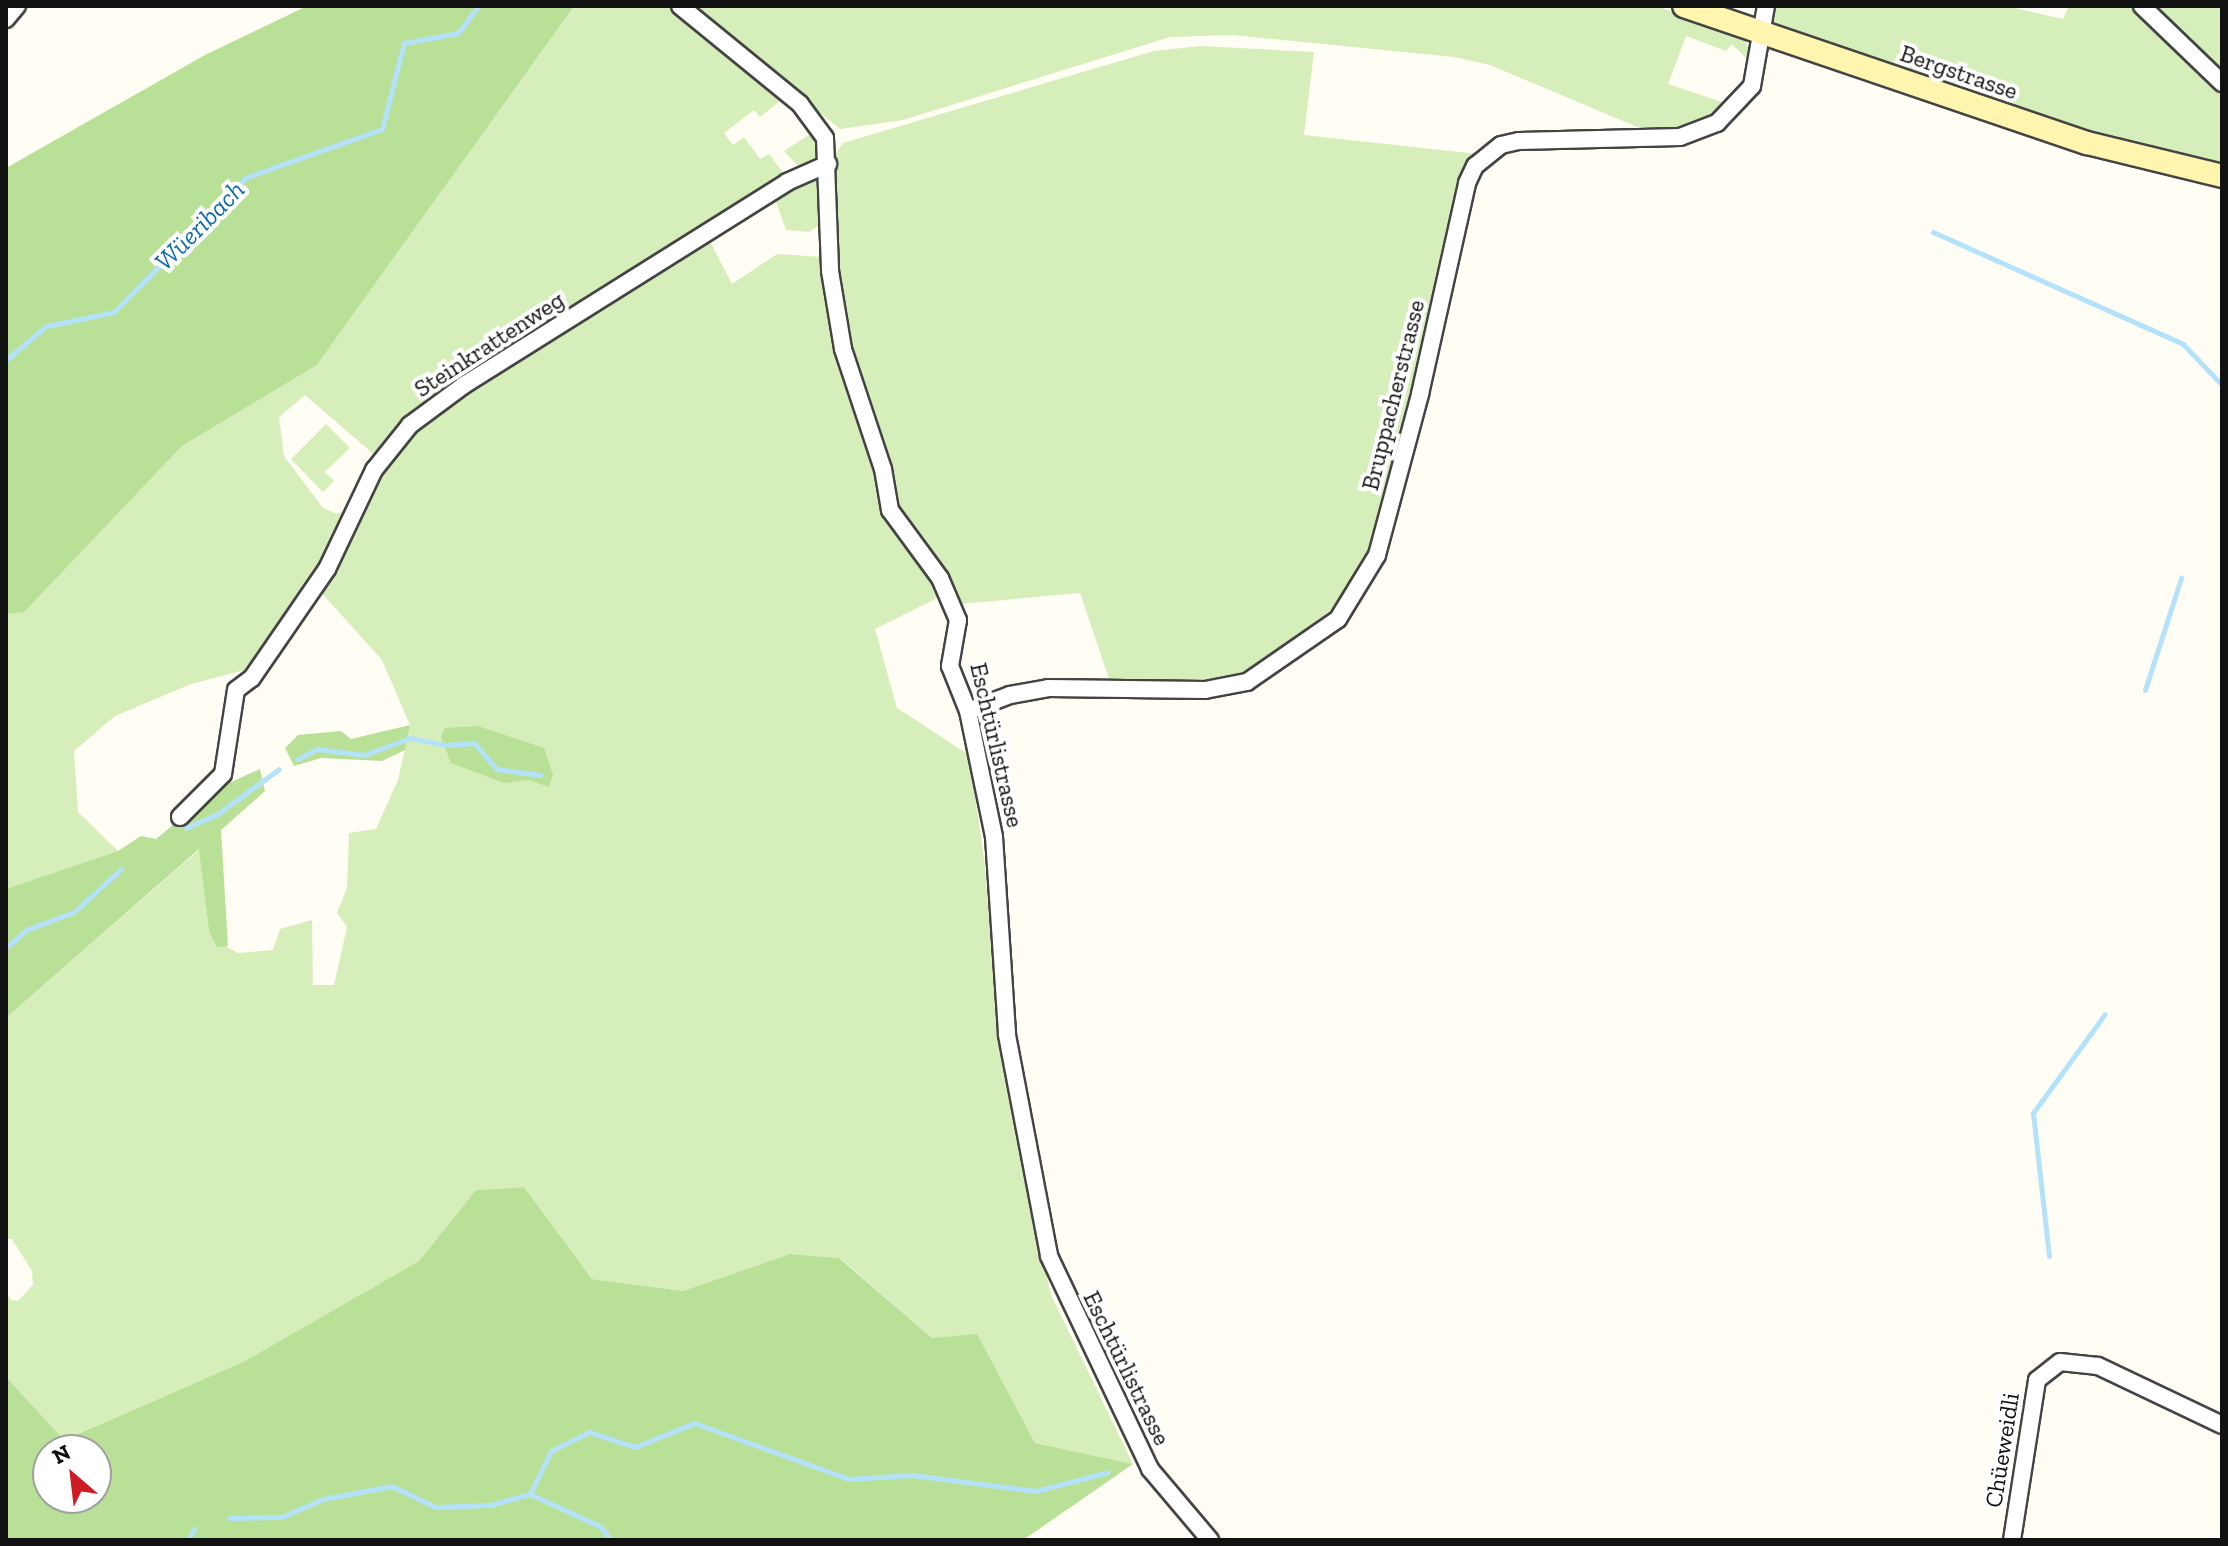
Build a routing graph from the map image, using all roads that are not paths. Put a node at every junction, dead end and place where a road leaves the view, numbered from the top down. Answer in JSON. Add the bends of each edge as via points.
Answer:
{"nodes":[{"id":1,"x":17,"y":6,"type":"edge"},
{"id":2,"x":680,"y":6,"type":"edge"},
{"id":3,"x":1684,"y":6,"type":"edge"},
{"id":4,"x":1766,"y":6,"type":"edge"},
{"id":5,"x":2142,"y":6,"type":"edge"},
{"id":6,"x":6,"y":19,"type":"edge"},
{"id":7,"x":1762,"y":32,"type":"junction"},
{"id":8,"x":2222,"y":83,"type":"edge"},
{"id":9,"x":828,"y":164,"type":"junction"},
{"id":10,"x":2222,"y":176,"type":"edge"},
{"id":11,"x":968,"y":711,"type":"junction"},
{"id":12,"x":180,"y":817,"type":"dead end"},
{"id":13,"x":2222,"y":1425,"type":"edge"},
{"id":14,"x":1210,"y":1540,"type":"edge"},
{"id":15,"x":2012,"y":1540,"type":"edge"}],
"edges":[{"from":1,"to":6,"type":"street"},
{"from":2,"to":9,"type":"street","name":"Eschtürlistrasse","via":[[811,114],[825,138]]},
{"from":3,"to":7,"type":"street","name":"Bergstrasse"},
{"from":4,"to":7,"type":"street","name":"Bruppacherstrasse"},
{"from":5,"to":8,"type":"street"},
{"from":7,"to":10,"type":"street","name":"Bergstrasse","via":[[2087,143]]},
{"from":7,"to":11,"type":"street","name":"Bruppacherstrasse","via":[[1752,86],[1733,111],[1699,132],[1651,140],[1519,141],[1489,152],[1475,166],[1377,555],[1338,619],[1247,682],[1205,690],[1048,688]]},
{"from":9,"to":11,"type":"street","name":"Eschtürlistrasse","via":[[830,271],[843,349],[883,469],[890,510],[940,578],[958,620],[950,666]]},
{"from":9,"to":12,"type":"street","name":"Steinkrattenweg","via":[[787,182],[464,385],[410,425],[374,470],[327,569],[252,678],[236,690],[223,774]]},
{"from":11,"to":14,"type":"street","name":"Eschtürlistrasse","via":[[994,837],[1007,1035],[1049,1256],[1150,1469]]},
{"from":13,"to":15,"type":"street","name":"Chüeweidli","via":[[2098,1366],[2060,1362],[2037,1380]]}]}
